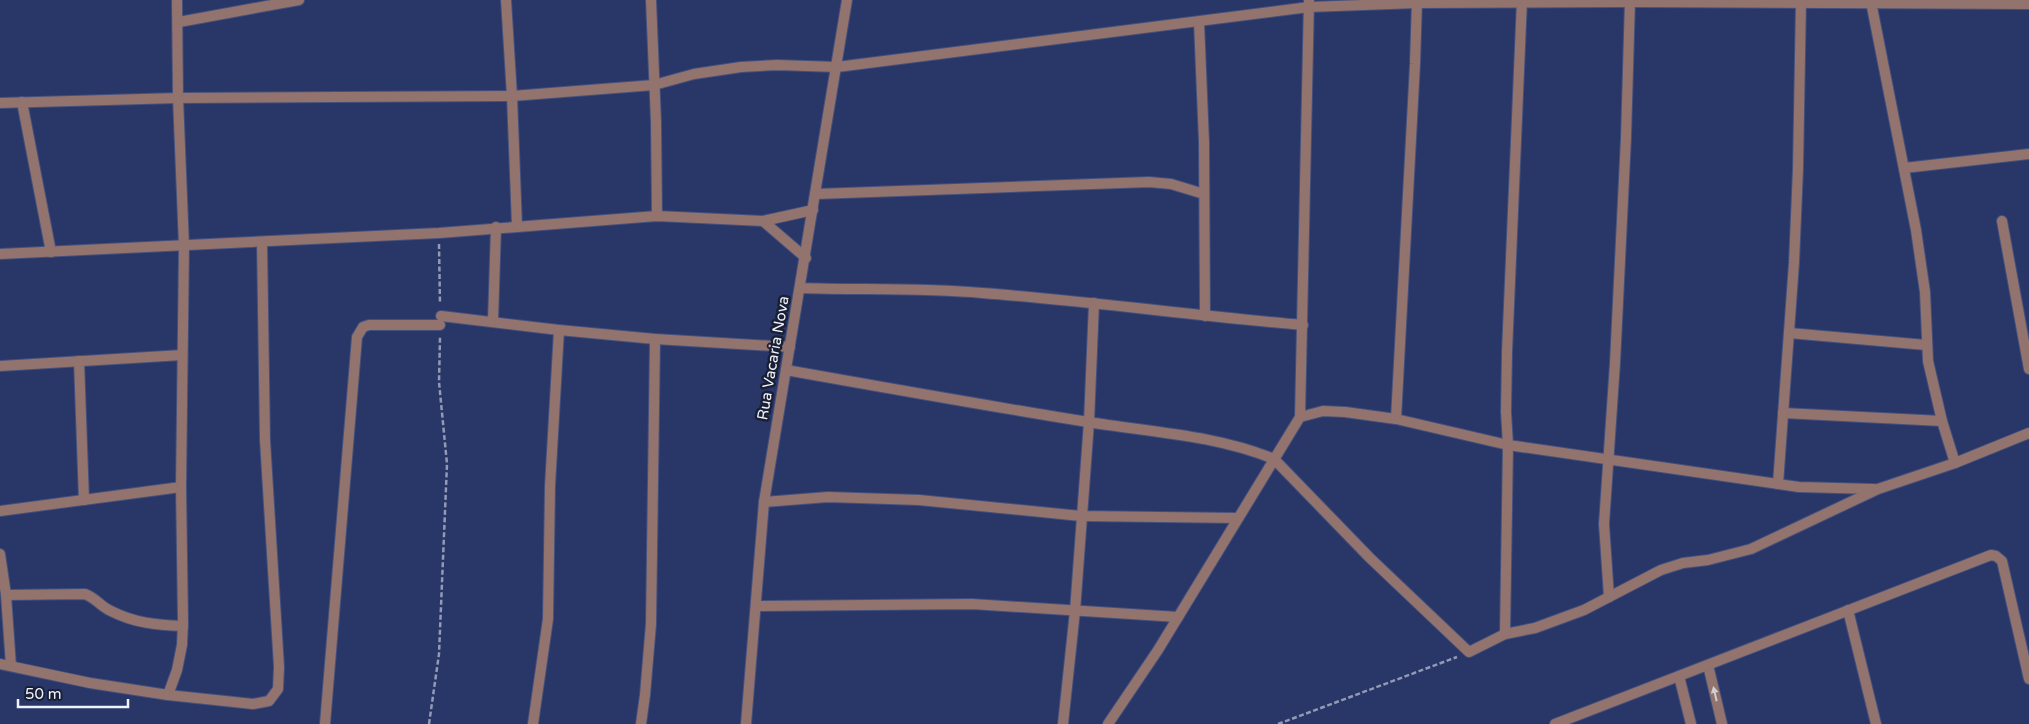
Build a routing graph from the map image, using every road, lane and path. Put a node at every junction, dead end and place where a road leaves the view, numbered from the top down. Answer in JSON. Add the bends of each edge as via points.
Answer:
{"nodes":[{"id":1,"x":177,"y":0,"type":"edge"},
{"id":2,"x":299,"y":0,"type":"edge"},
{"id":3,"x":506,"y":0,"type":"edge"},
{"id":4,"x":652,"y":0,"type":"edge"},
{"id":5,"x":847,"y":0,"type":"edge"},
{"id":6,"x":1417,"y":1,"type":"edge"},
{"id":7,"x":1522,"y":1,"type":"edge"},
{"id":8,"x":1630,"y":1,"type":"edge"},
{"id":9,"x":1801,"y":1,"type":"edge"},
{"id":10,"x":1871,"y":2,"type":"junction"},
{"id":11,"x":1309,"y":4,"type":"edge"},
{"id":12,"x":2029,"y":4,"type":"edge"},
{"id":13,"x":179,"y":22,"type":"junction"},
{"id":14,"x":1198,"y":22,"type":"junction"},
{"id":15,"x":837,"y":67,"type":"junction"},
{"id":16,"x":654,"y":85,"type":"junction"},
{"id":17,"x":512,"y":96,"type":"junction"},
{"id":18,"x":178,"y":98,"type":"junction"},
{"id":19,"x":22,"y":102,"type":"junction"},
{"id":20,"x":0,"y":103,"type":"edge"},
{"id":21,"x":2029,"y":154,"type":"edge"},
{"id":22,"x":1904,"y":168,"type":"junction"},
{"id":23,"x":816,"y":194,"type":"junction"},
{"id":24,"x":1204,"y":194,"type":"junction"},
{"id":25,"x":812,"y":210,"type":"junction"},
{"id":26,"x":657,"y":216,"type":"junction"},
{"id":27,"x":763,"y":221,"type":"junction"},
{"id":28,"x":2002,"y":221,"type":"dead end"},
{"id":29,"x":517,"y":226,"type":"junction"},
{"id":30,"x":496,"y":228,"type":"junction"},
{"id":31,"x":439,"y":233,"type":"junction"},
{"id":32,"x":262,"y":242,"type":"junction"},
{"id":33,"x":184,"y":246,"type":"junction"},
{"id":34,"x":51,"y":252,"type":"junction"},
{"id":35,"x":0,"y":254,"type":"edge"},
{"id":36,"x":806,"y":258,"type":"junction"},
{"id":37,"x":800,"y":288,"type":"junction"},
{"id":38,"x":1094,"y":303,"type":"junction"},
{"id":39,"x":1205,"y":316,"type":"junction"},
{"id":40,"x":440,"y":320,"type":"junction"},
{"id":41,"x":493,"y":321,"type":"junction"},
{"id":42,"x":1302,"y":326,"type":"junction"},
{"id":43,"x":559,"y":330,"type":"junction"},
{"id":44,"x":1789,"y":333,"type":"junction"},
{"id":45,"x":654,"y":339,"type":"junction"},
{"id":46,"x":1926,"y":345,"type":"junction"},
{"id":47,"x":790,"y":347,"type":"junction"},
{"id":48,"x":182,"y":355,"type":"junction"},
{"id":49,"x":79,"y":361,"type":"junction"},
{"id":50,"x":0,"y":366,"type":"edge"},
{"id":51,"x":2029,"y":369,"type":"edge"},
{"id":52,"x":786,"y":370,"type":"junction"},
{"id":53,"x":1783,"y":413,"type":"junction"},
{"id":54,"x":1300,"y":417,"type":"junction"},
{"id":55,"x":1396,"y":419,"type":"junction"},
{"id":56,"x":1089,"y":422,"type":"junction"},
{"id":57,"x":1942,"y":422,"type":"junction"},
{"id":58,"x":2029,"y":433,"type":"edge"},
{"id":59,"x":1508,"y":445,"type":"junction"},
{"id":60,"x":1608,"y":458,"type":"junction"},
{"id":61,"x":1274,"y":459,"type":"junction"},
{"id":62,"x":1955,"y":463,"type":"junction"},
{"id":63,"x":1778,"y":484,"type":"junction"},
{"id":64,"x":181,"y":487,"type":"junction"},
{"id":65,"x":1878,"y":489,"type":"junction"},
{"id":66,"x":84,"y":500,"type":"junction"},
{"id":67,"x":764,"y":502,"type":"junction"},
{"id":68,"x":0,"y":511,"type":"edge"},
{"id":69,"x":1081,"y":516,"type":"junction"},
{"id":70,"x":1238,"y":518,"type":"junction"},
{"id":71,"x":0,"y":554,"type":"edge"},
{"id":72,"x":6,"y":595,"type":"junction"},
{"id":73,"x":1608,"y":597,"type":"junction"},
{"id":74,"x":757,"y":606,"type":"junction"},
{"id":75,"x":1848,"y":610,"type":"junction"},
{"id":76,"x":1075,"y":611,"type":"junction"},
{"id":77,"x":1178,"y":617,"type":"junction"},
{"id":78,"x":182,"y":626,"type":"junction"},
{"id":79,"x":1505,"y":634,"type":"junction"},
{"id":80,"x":1469,"y":652,"type":"junction"},
{"id":81,"x":0,"y":664,"type":"edge"},
{"id":82,"x":1708,"y":665,"type":"junction"},
{"id":83,"x":11,"y":666,"type":"junction"},
{"id":84,"x":1679,"y":676,"type":"junction"},
{"id":85,"x":2029,"y":679,"type":"edge"},
{"id":86,"x":168,"y":695,"type":"junction"},
{"id":87,"x":325,"y":724,"type":"edge"},
{"id":88,"x":429,"y":724,"type":"edge"},
{"id":89,"x":533,"y":724,"type":"edge"},
{"id":90,"x":641,"y":724,"type":"edge"},
{"id":91,"x":746,"y":724,"type":"edge"},
{"id":92,"x":1063,"y":724,"type":"edge"},
{"id":93,"x":1108,"y":724,"type":"edge"},
{"id":94,"x":1278,"y":724,"type":"edge"},
{"id":95,"x":1555,"y":724,"type":"edge"},
{"id":96,"x":1691,"y":724,"type":"edge"},
{"id":97,"x":1722,"y":724,"type":"edge"},
{"id":98,"x":1876,"y":724,"type":"edge"}],
"edges":[{"from":1,"to":13,"type":"street"},
{"from":2,"to":13,"type":"street"},
{"from":3,"to":17,"type":"street"},
{"from":4,"to":16,"type":"street"},
{"from":5,"to":15,"type":"street","name":"Rua Vacaria Nova"},
{"from":6,"to":7,"type":"street"},
{"from":6,"to":11,"type":"street"},
{"from":6,"to":55,"type":"street"},
{"from":7,"to":8,"type":"street"},
{"from":7,"to":59,"type":"street","via":[[1507,352]]},
{"from":8,"to":9,"type":"street"},
{"from":8,"to":60,"type":"street","via":[[1626,138]]},
{"from":9,"to":10,"type":"street"},
{"from":9,"to":44,"type":"street","via":[[1798,169]]},
{"from":10,"to":12,"type":"street"},
{"from":10,"to":22,"type":"street"},
{"from":11,"to":14,"type":"street"},
{"from":11,"to":42,"type":"street"},
{"from":13,"to":18,"type":"street"},
{"from":14,"to":15,"type":"street"},
{"from":14,"to":24,"type":"street"},
{"from":15,"to":16,"type":"street","via":[[742,67],[694,74]]},
{"from":15,"to":23,"type":"street","name":"Rua Vacaria Nova"},
{"from":16,"to":17,"type":"street"},
{"from":16,"to":26,"type":"street"},
{"from":17,"to":18,"type":"street"},
{"from":17,"to":29,"type":"street"},
{"from":18,"to":19,"type":"street"},
{"from":18,"to":33,"type":"street"},
{"from":19,"to":20,"type":"street"},
{"from":19,"to":34,"type":"street"},
{"from":21,"to":22,"type":"street"},
{"from":22,"to":46,"type":"street","via":[[1922,266]]},
{"from":23,"to":24,"type":"street","via":[[1149,182],[1171,184]]},
{"from":23,"to":25,"type":"street","name":"Rua Vacaria Nova"},
{"from":24,"to":39,"type":"street"},
{"from":25,"to":27,"type":"street"},
{"from":25,"to":36,"type":"street","name":"Rua Vacaria Nova"},
{"from":26,"to":27,"type":"street"},
{"from":26,"to":29,"type":"street"},
{"from":27,"to":36,"type":"street"},
{"from":28,"to":51,"type":"street"},
{"from":29,"to":30,"type":"street"},
{"from":30,"to":31,"type":"street"},
{"from":30,"to":41,"type":"street"},
{"from":31,"to":32,"type":"street"},
{"from":31,"to":40,"type":"path"},
{"from":32,"to":33,"type":"street"},
{"from":32,"to":86,"type":"street","via":[[266,440],[278,689],[269,700],[253,704]]},
{"from":33,"to":34,"type":"street"},
{"from":33,"to":48,"type":"street"},
{"from":34,"to":35,"type":"street"},
{"from":36,"to":37,"type":"street","name":"Rua Vacaria Nova"},
{"from":37,"to":38,"type":"street","via":[[980,293]]},
{"from":37,"to":47,"type":"street","name":"Rua Vacaria Nova"},
{"from":38,"to":39,"type":"street"},
{"from":38,"to":56,"type":"street"},
{"from":39,"to":42,"type":"street"},
{"from":40,"to":41,"type":"street"},
{"from":40,"to":87,"type":"street","via":[[363,326],[358,337]]},
{"from":40,"to":88,"type":"path","via":[[439,382],[447,464],[438,654]]},
{"from":41,"to":43,"type":"street"},
{"from":42,"to":54,"type":"street"},
{"from":43,"to":45,"type":"street"},
{"from":43,"to":89,"type":"street","via":[[550,486],[548,619]]},
{"from":44,"to":46,"type":"street"},
{"from":44,"to":53,"type":"street"},
{"from":45,"to":47,"type":"street"},
{"from":45,"to":90,"type":"street","via":[[651,624]]},
{"from":46,"to":57,"type":"street"},
{"from":47,"to":52,"type":"street","name":"Rua Vacaria Nova"},
{"from":48,"to":49,"type":"street"},
{"from":48,"to":64,"type":"street"},
{"from":49,"to":50,"type":"street"},
{"from":49,"to":66,"type":"street"},
{"from":52,"to":56,"type":"street"},
{"from":52,"to":67,"type":"street","name":"Rua Vacaria Nova"},
{"from":53,"to":57,"type":"street"},
{"from":53,"to":63,"type":"street"},
{"from":54,"to":55,"type":"street","via":[[1322,411]]},
{"from":54,"to":61,"type":"street"},
{"from":55,"to":59,"type":"street"},
{"from":56,"to":61,"type":"street","via":[[1216,441]]},
{"from":56,"to":69,"type":"street"},
{"from":57,"to":62,"type":"street"},
{"from":58,"to":62,"type":"street"},
{"from":59,"to":60,"type":"street"},
{"from":59,"to":79,"type":"street"},
{"from":60,"to":63,"type":"street"},
{"from":60,"to":73,"type":"street","via":[[1604,524]]},
{"from":61,"to":70,"type":"street"},
{"from":61,"to":80,"type":"street","via":[[1369,557]]},
{"from":62,"to":65,"type":"street"},
{"from":63,"to":65,"type":"street"},
{"from":64,"to":66,"type":"street"},
{"from":64,"to":78,"type":"street"},
{"from":65,"to":73,"type":"street","via":[[1751,549],[1683,563]]},
{"from":66,"to":68,"type":"street"},
{"from":67,"to":69,"type":"street","via":[[828,497],[919,500]]},
{"from":67,"to":74,"type":"street","name":"Rua Vacaria Nova"},
{"from":69,"to":70,"type":"street"},
{"from":69,"to":76,"type":"street"},
{"from":70,"to":77,"type":"street"},
{"from":71,"to":72,"type":"street"},
{"from":72,"to":78,"type":"street","via":[[85,594],[127,619]]},
{"from":72,"to":83,"type":"street"},
{"from":73,"to":79,"type":"street","via":[[1559,620]]},
{"from":74,"to":76,"type":"street","via":[[972,604]]},
{"from":74,"to":91,"type":"street","name":"Rua Vacaria Nova"},
{"from":75,"to":82,"type":"street"},
{"from":75,"to":85,"type":"street","via":[[1985,556],[1996,556],[2004,568]]},
{"from":75,"to":98,"type":"street"},
{"from":76,"to":77,"type":"street"},
{"from":76,"to":92,"type":"street"},
{"from":77,"to":93,"type":"street"},
{"from":78,"to":86,"type":"street","via":[[177,670]]},
{"from":79,"to":80,"type":"street"},
{"from":80,"to":94,"type":"path"},
{"from":81,"to":83,"type":"street"},
{"from":82,"to":84,"type":"street"},
{"from":97,"to":82,"type":"street","one_way":true},
{"from":83,"to":86,"type":"street"},
{"from":84,"to":95,"type":"street"},
{"from":84,"to":96,"type":"street"}]}
